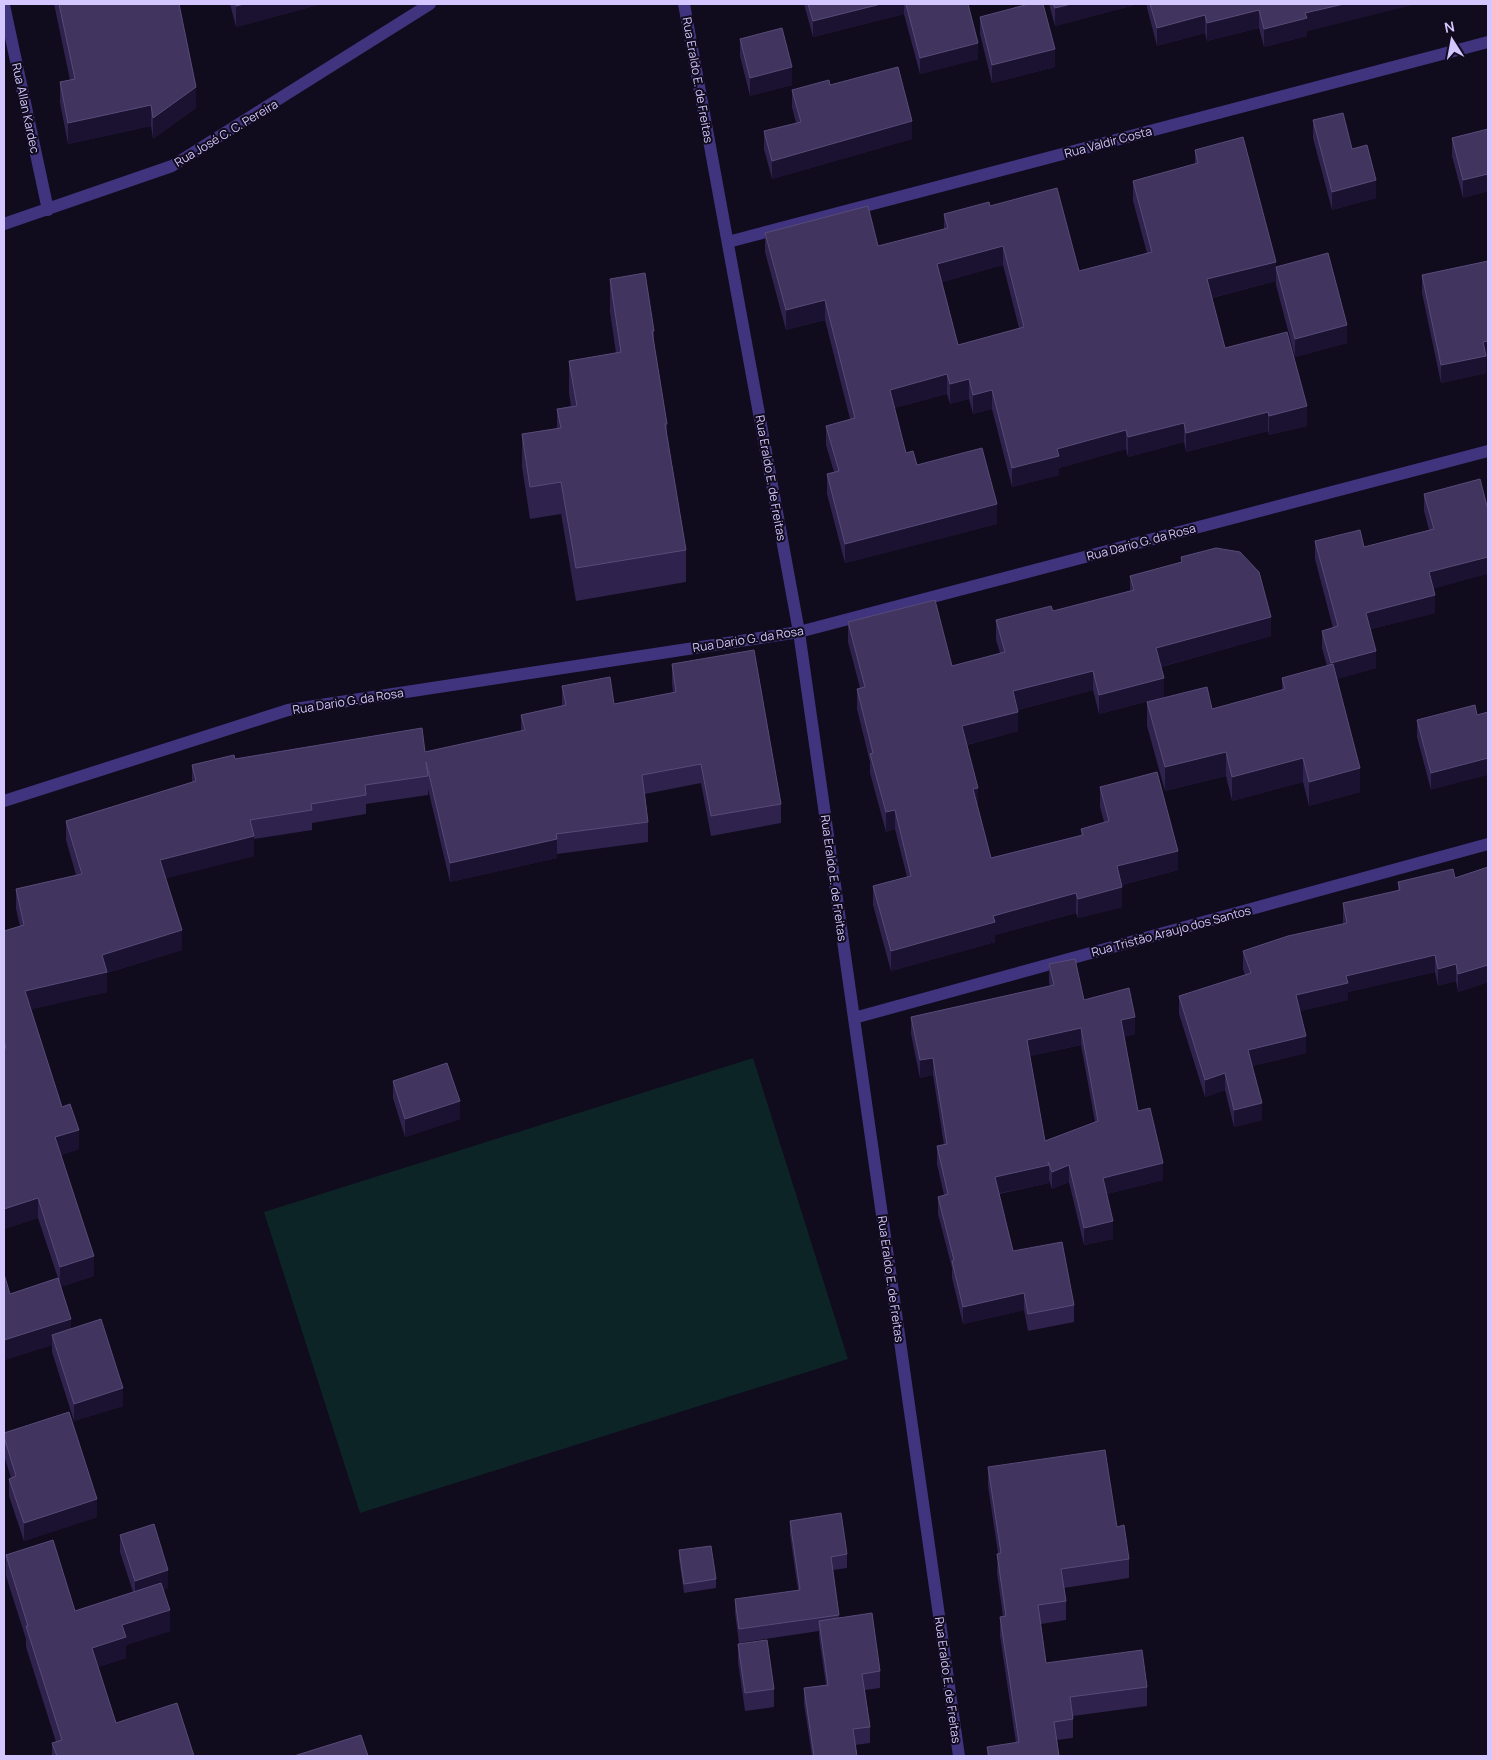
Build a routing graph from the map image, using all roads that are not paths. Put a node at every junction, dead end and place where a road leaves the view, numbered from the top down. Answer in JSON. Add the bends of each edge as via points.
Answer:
{"nodes":[{"id":1,"x":430,"y":4,"type":"edge"},
{"id":2,"x":684,"y":4,"type":"edge"},
{"id":3,"x":4,"y":5,"type":"edge"},
{"id":4,"x":1488,"y":42,"type":"edge"},
{"id":5,"x":48,"y":210,"type":"junction"},
{"id":6,"x":4,"y":224,"type":"edge"},
{"id":7,"x":728,"y":242,"type":"junction"},
{"id":8,"x":1488,"y":451,"type":"edge"},
{"id":9,"x":799,"y":632,"type":"junction"},
{"id":10,"x":4,"y":801,"type":"edge"},
{"id":11,"x":1488,"y":844,"type":"edge"},
{"id":12,"x":854,"y":1018,"type":"junction"},
{"id":13,"x":959,"y":1756,"type":"edge"}],
"edges":[{"from":1,"to":5,"type":"street","name":"Rua José C. C. Pereira","via":[[172,166]]},
{"from":2,"to":7,"type":"street","name":"Rua Eraldo E. de Freitas"},
{"from":3,"to":5,"type":"street","name":"Rua Allan Kardec"},
{"from":4,"to":7,"type":"street","name":"Rua Valdir Costa"},
{"from":5,"to":6,"type":"street","name":"Rua José C. C. Pereira"},
{"from":7,"to":9,"type":"street","name":"Rua Eraldo E. de Freitas"},
{"from":8,"to":9,"type":"street","name":"Rua Dario G. da Rosa"},
{"from":9,"to":10,"type":"street","name":"Rua Dario G. da Rosa","via":[[288,710]]},
{"from":9,"to":12,"type":"street","name":"Rua Eraldo E. de Freitas"},
{"from":11,"to":12,"type":"street","name":"Rua Tristão Araujo dos Santos"},
{"from":12,"to":13,"type":"street","name":"Rua Eraldo E. de Freitas"}]}
